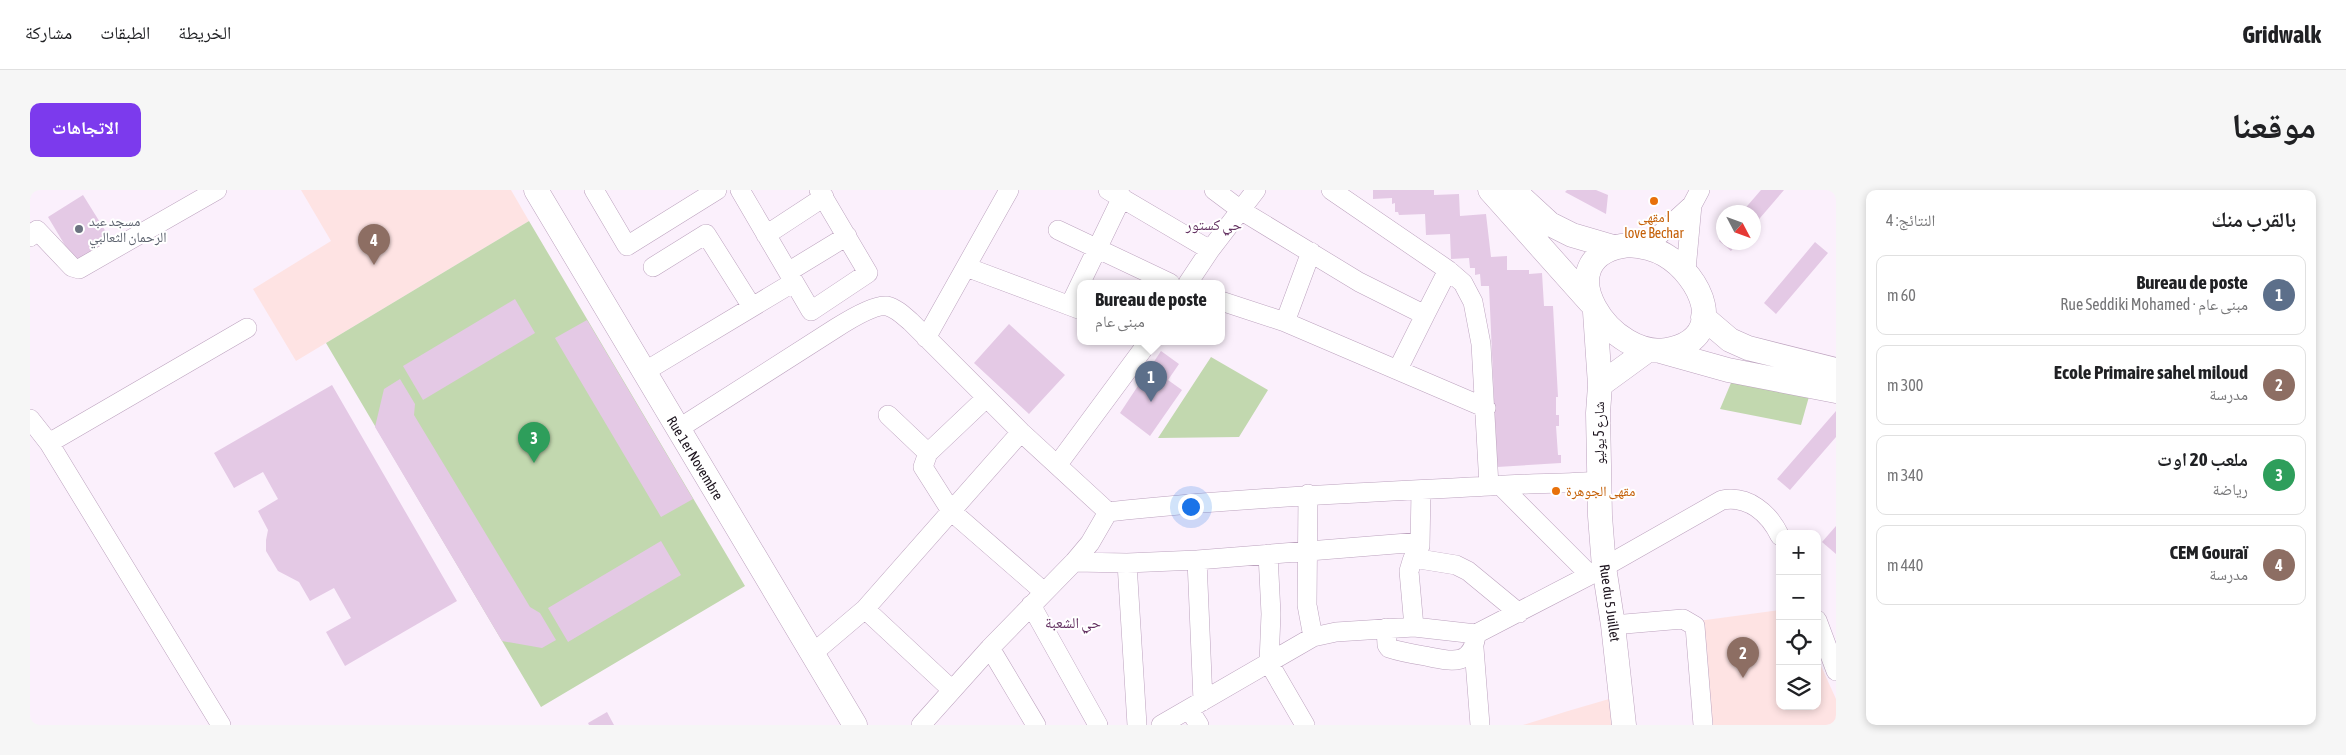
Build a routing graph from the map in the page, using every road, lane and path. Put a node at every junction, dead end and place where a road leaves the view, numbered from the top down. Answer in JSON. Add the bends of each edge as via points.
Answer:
{"nodes":[{"id":1,"x":217,"y":190,"type":"edge"},
{"id":2,"x":536,"y":190,"type":"edge"},
{"id":3,"x":594,"y":190,"type":"edge"},
{"id":4,"x":717,"y":190,"type":"edge"},
{"id":5,"x":740,"y":190,"type":"edge"},
{"id":6,"x":1009,"y":190,"type":"edge"},
{"id":7,"x":1214,"y":190,"type":"edge"},
{"id":8,"x":1256,"y":190,"type":"edge"},
{"id":9,"x":1331,"y":190,"type":"edge"},
{"id":10,"x":1490,"y":190,"type":"edge"},
{"id":11,"x":1513,"y":190,"type":"edge"},
{"id":12,"x":822,"y":194,"type":"edge"},
{"id":13,"x":1115,"y":194,"type":"edge"},
{"id":14,"x":195,"y":196,"type":"edge"},
{"id":15,"x":1696,"y":197,"type":"edge"},
{"id":16,"x":1242,"y":211,"type":"junction"},
{"id":17,"x":32,"y":230,"type":"edge"},
{"id":18,"x":1058,"y":230,"type":"dead end"},
{"id":19,"x":766,"y":235,"type":"junction"},
{"id":20,"x":847,"y":236,"type":"junction"},
{"id":21,"x":1613,"y":247,"type":"junction"},
{"id":22,"x":1646,"y":248,"type":"junction"},
{"id":23,"x":1098,"y":249,"type":"junction"},
{"id":24,"x":1210,"y":250,"type":"junction"},
{"id":25,"x":1311,"y":252,"type":"junction"},
{"id":26,"x":653,"y":267,"type":"dead end"},
{"id":27,"x":966,"y":267,"type":"junction"},
{"id":28,"x":1448,"y":270,"type":"junction"},
{"id":29,"x":1686,"y":270,"type":"junction"},
{"id":30,"x":791,"y":277,"type":"junction"},
{"id":31,"x":1086,"y":280,"type":"edge"},
{"id":32,"x":1164,"y":280,"type":"edge"},
{"id":33,"x":1190,"y":280,"type":"edge"},
{"id":34,"x":1225,"y":301,"type":"edge"},
{"id":35,"x":752,"y":307,"type":"junction"},
{"id":36,"x":1593,"y":307,"type":"junction"},
{"id":37,"x":1076,"y":308,"type":"edge"},
{"id":38,"x":1425,"y":315,"type":"junction"},
{"id":39,"x":1704,"y":317,"type":"junction"},
{"id":40,"x":1285,"y":322,"type":"junction"},
{"id":41,"x":248,"y":328,"type":"dead end"},
{"id":42,"x":926,"y":338,"type":"junction"},
{"id":43,"x":1147,"y":345,"type":"edge"},
{"id":44,"x":1654,"y":351,"type":"junction"},
{"id":45,"x":1398,"y":370,"type":"junction"},
{"id":46,"x":1836,"y":370,"type":"edge"},
{"id":47,"x":644,"y":372,"type":"junction"},
{"id":48,"x":1600,"y":385,"type":"junction"},
{"id":49,"x":1836,"y":391,"type":"edge"},
{"id":50,"x":986,"y":398,"type":"junction"},
{"id":51,"x":1486,"y":408,"type":"junction"},
{"id":52,"x":888,"y":415,"type":"dead end"},
{"id":53,"x":30,"y":419,"type":"edge"},
{"id":54,"x":678,"y":429,"type":"junction"},
{"id":55,"x":1021,"y":432,"type":"junction"},
{"id":56,"x":49,"y":443,"type":"junction"},
{"id":57,"x":928,"y":454,"type":"junction"},
{"id":58,"x":1058,"y":464,"type":"junction"},
{"id":59,"x":1600,"y":481,"type":"junction"},
{"id":60,"x":1495,"y":485,"type":"junction"},
{"id":61,"x":1421,"y":490,"type":"junction"},
{"id":62,"x":1308,"y":494,"type":"junction"},
{"id":63,"x":951,"y":511,"type":"junction"},
{"id":64,"x":1108,"y":512,"type":"junction"},
{"id":65,"x":1776,"y":531,"type":"edge"},
{"id":66,"x":1417,"y":550,"type":"junction"},
{"id":67,"x":1309,"y":552,"type":"junction"},
{"id":68,"x":1268,"y":554,"type":"junction"},
{"id":69,"x":1197,"y":560,"type":"junction"},
{"id":70,"x":1074,"y":562,"type":"junction"},
{"id":71,"x":1127,"y":563,"type":"junction"},
{"id":72,"x":1597,"y":571,"type":"junction"},
{"id":73,"x":1037,"y":599,"type":"junction"},
{"id":74,"x":865,"y":609,"type":"junction"},
{"id":75,"x":1519,"y":613,"type":"junction"},
{"id":76,"x":1613,"y":625,"type":"junction"},
{"id":77,"x":1414,"y":627,"type":"junction"},
{"id":78,"x":1386,"y":628,"type":"junction"},
{"id":79,"x":1821,"y":631,"type":"edge"},
{"id":80,"x":1313,"y":637,"type":"junction"},
{"id":81,"x":1475,"y":641,"type":"junction"},
{"id":82,"x":990,"y":648,"type":"junction"},
{"id":83,"x":812,"y":654,"type":"junction"},
{"id":84,"x":1269,"y":663,"type":"junction"},
{"id":85,"x":1836,"y":671,"type":"edge"},
{"id":86,"x":952,"y":690,"type":"junction"},
{"id":87,"x":1196,"y":705,"type":"junction"},
{"id":88,"x":221,"y":725,"type":"edge"},
{"id":89,"x":855,"y":725,"type":"edge"},
{"id":90,"x":921,"y":725,"type":"edge"},
{"id":91,"x":1036,"y":725,"type":"edge"},
{"id":92,"x":1098,"y":725,"type":"edge"},
{"id":93,"x":1138,"y":725,"type":"edge"},
{"id":94,"x":1161,"y":725,"type":"edge"},
{"id":95,"x":1199,"y":725,"type":"edge"},
{"id":96,"x":1305,"y":725,"type":"edge"},
{"id":97,"x":1480,"y":725,"type":"edge"},
{"id":98,"x":1624,"y":725,"type":"edge"},
{"id":99,"x":1703,"y":725,"type":"edge"}],
"edges":[{"from":1,"to":14,"type":"street"},
{"from":2,"to":47,"type":"main road","name":"Rue 1er Novembre"},
{"from":3,"to":4,"type":"street","via":[[627,246]]},
{"from":5,"to":19,"type":"street"},
{"from":6,"to":27,"type":"street"},
{"from":7,"to":16,"type":"street"},
{"from":8,"to":16,"type":"street"},
{"from":9,"to":28,"type":"street"},
{"from":10,"to":36,"type":"main road"},
{"from":11,"to":21,"type":"main road","via":[[1550,224],[1572,235]]},
{"from":12,"to":19,"type":"street"},
{"from":12,"to":20,"type":"street"},
{"from":13,"to":23,"type":"street"},
{"from":13,"to":24,"type":"street"},
{"from":14,"to":17,"type":"street","via":[[79,269],[72,267]]},
{"from":15,"to":22,"type":"street"},
{"from":15,"to":29,"type":"street"},
{"from":16,"to":24,"type":"street"},
{"from":16,"to":25,"type":"street"},
{"from":18,"to":23,"type":"street"},
{"from":19,"to":30,"type":"street"},
{"from":20,"to":30,"type":"street"},
{"from":20,"to":30,"type":"street","via":[[868,273],[811,312]]},
{"from":21,"to":22,"type":"main road"},
{"from":21,"to":36,"type":"main road","via":[[1603,252],[1588,271],[1586,285]]},
{"from":22,"to":29,"type":"main road","via":[[1664,254]]},
{"from":23,"to":31,"type":"street"},
{"from":23,"to":32,"type":"street"},
{"from":24,"to":33,"type":"street"},
{"from":25,"to":38,"type":"street","via":[[1359,282]]},
{"from":25,"to":40,"type":"street"},
{"from":26,"to":35,"type":"street","via":[[706,234]]},
{"from":27,"to":37,"type":"street"},
{"from":27,"to":42,"type":"street"},
{"from":28,"to":38,"type":"street"},
{"from":28,"to":51,"type":"street","via":[[1463,283],[1473,302],[1481,344]]},
{"from":29,"to":39,"type":"main road","via":[[1704,302]]},
{"from":30,"to":35,"type":"street"},
{"from":34,"to":40,"type":"street"},
{"from":35,"to":47,"type":"street"},
{"from":36,"to":44,"type":"main road","via":[[1603,321],[1626,340]]},
{"from":36,"to":48,"type":"main road","name":"شارع 5 يوليو"},
{"from":38,"to":45,"type":"street"},
{"from":39,"to":44,"type":"main road","via":[[1694,337],[1679,346]]},
{"from":39,"to":46,"type":"main road","via":[[1730,340],[1748,348]]},
{"from":40,"to":45,"type":"street"},
{"from":41,"to":56,"type":"street"},
{"from":42,"to":50,"type":"street"},
{"from":42,"to":54,"type":"street","via":[[895,309],[885,306],[859,314]]},
{"from":43,"to":58,"type":"street"},
{"from":44,"to":48,"type":"main road","name":"شارع 5 يوليو"},
{"from":44,"to":49,"type":"main road","via":[[1728,370]]},
{"from":45,"to":51,"type":"street"},
{"from":47,"to":54,"type":"main road","name":"Rue 1er Novembre"},
{"from":48,"to":59,"type":"main road","name":"شارع 5 يوليو"},
{"from":50,"to":55,"type":"street"},
{"from":50,"to":57,"type":"street"},
{"from":51,"to":60,"type":"street"},
{"from":52,"to":57,"type":"street"},
{"from":53,"to":56,"type":"street"},
{"from":54,"to":83,"type":"main road","name":"Rue 1er Novembre"},
{"from":55,"to":58,"type":"street"},
{"from":55,"to":63,"type":"street"},
{"from":56,"to":88,"type":"street"},
{"from":57,"to":63,"type":"street","via":[[923,467]]},
{"from":58,"to":64,"type":"street"},
{"from":59,"to":60,"type":"street"},
{"from":59,"to":72,"type":"main road","name":"Rue du 5 Juillet"},
{"from":60,"to":61,"type":"street"},
{"from":60,"to":72,"type":"street"},
{"from":61,"to":62,"type":"street"},
{"from":61,"to":66,"type":"street"},
{"from":62,"to":64,"type":"street"},
{"from":62,"to":67,"type":"street"},
{"from":63,"to":73,"type":"street"},
{"from":63,"to":74,"type":"street"},
{"from":64,"to":70,"type":"street","via":[[1090,543]]},
{"from":65,"to":72,"type":"street","via":[[1760,510],[1748,502],[1734,498],[1722,500]]},
{"from":66,"to":67,"type":"street"},
{"from":66,"to":75,"type":"street","via":[[1468,571]]},
{"from":66,"to":77,"type":"street","via":[[1409,571]]},
{"from":67,"to":68,"type":"street"},
{"from":67,"to":80,"type":"street","via":[[1307,605]]},
{"from":68,"to":69,"type":"street"},
{"from":68,"to":84,"type":"street"},
{"from":69,"to":71,"type":"street"},
{"from":69,"to":87,"type":"street"},
{"from":70,"to":71,"type":"street"},
{"from":70,"to":73,"type":"street"},
{"from":71,"to":93,"type":"street"},
{"from":72,"to":75,"type":"street"},
{"from":72,"to":76,"type":"main road","name":"Rue du 5 Juillet"},
{"from":73,"to":82,"type":"street"},
{"from":73,"to":92,"type":"street"},
{"from":74,"to":83,"type":"street"},
{"from":74,"to":86,"type":"street"},
{"from":75,"to":81,"type":"street"},
{"from":76,"to":98,"type":"main road","name":"Rue du 5 Juillet"},
{"from":76,"to":99,"type":"street","via":[[1683,618],[1692,622],[1696,630]]},
{"from":77,"to":78,"type":"street"},
{"from":77,"to":81,"type":"street"},
{"from":78,"to":80,"type":"street"},
{"from":78,"to":81,"type":"street","via":[[1387,645],[1395,650],[1453,660],[1467,656]]},
{"from":79,"to":85,"type":"street"},
{"from":80,"to":84,"type":"street"},
{"from":81,"to":97,"type":"street"},
{"from":82,"to":86,"type":"street"},
{"from":82,"to":91,"type":"street"},
{"from":83,"to":89,"type":"main road","name":"Rue 1er Novembre"},
{"from":84,"to":87,"type":"street"},
{"from":84,"to":96,"type":"street"},
{"from":86,"to":90,"type":"street"},
{"from":87,"to":94,"type":"street"},
{"from":87,"to":95,"type":"street"}]}
